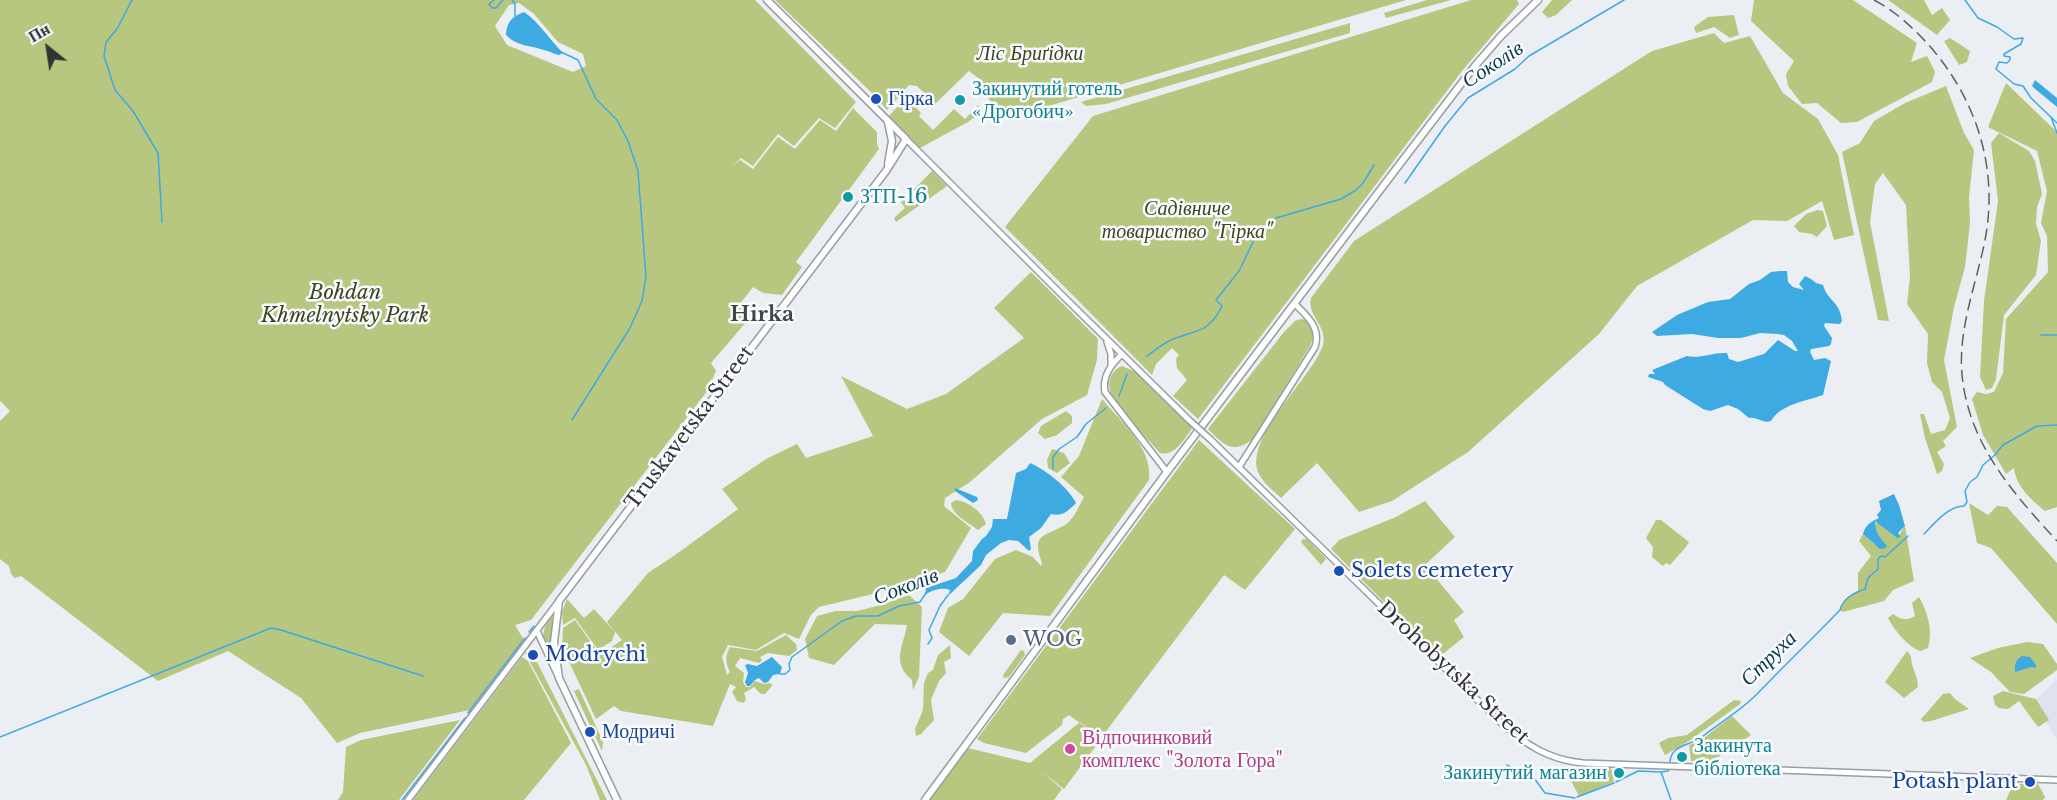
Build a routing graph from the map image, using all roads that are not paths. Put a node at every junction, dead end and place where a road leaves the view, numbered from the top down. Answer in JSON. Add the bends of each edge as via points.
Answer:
{"nodes":[{"id":1,"x":767,"y":0,"type":"edge"},
{"id":2,"x":1538,"y":0,"type":"edge"},
{"id":3,"x":886,"y":117,"type":"junction"},
{"id":4,"x":906,"y":139,"type":"junction"},
{"id":5,"x":886,"y":171,"type":"junction"},
{"id":6,"x":1295,"y":304,"type":"junction"},
{"id":7,"x":1104,"y":336,"type":"junction"},
{"id":8,"x":1122,"y":354,"type":"junction"},
{"id":9,"x":1111,"y":366,"type":"junction"},
{"id":10,"x":1239,"y":467,"type":"junction"},
{"id":11,"x":1167,"y":472,"type":"junction"},
{"id":12,"x":554,"y":613,"type":"junction"},
{"id":13,"x":537,"y":631,"type":"junction"},
{"id":14,"x":559,"y":678,"type":"junction"},
{"id":15,"x":2057,"y":780,"type":"edge"},
{"id":16,"x":408,"y":800,"type":"edge"},
{"id":17,"x":617,"y":800,"type":"edge"},
{"id":18,"x":925,"y":800,"type":"edge"}],
"edges":[{"from":1,"to":3,"type":"main road"},
{"from":2,"to":6,"type":"main road","via":[[1474,67]]},
{"from":3,"to":4,"type":"main road"},
{"from":3,"to":5,"type":"main road","via":[[892,141]]},
{"from":4,"to":5,"type":"main road","name":"Truskavetska Street"},
{"from":4,"to":7,"type":"street","name":"Drohobytska Street"},
{"from":5,"to":12,"type":"main road","name":"Truskavetska Street","via":[[559,601]]},
{"from":6,"to":10,"type":"street","via":[[1316,328],[1316,347]]},
{"from":6,"to":11,"type":"main road"},
{"from":7,"to":8,"type":"street","name":"Drohobytska Street"},
{"from":7,"to":9,"type":"street"},
{"from":8,"to":9,"type":"street"},
{"from":8,"to":10,"type":"street","name":"Drohobytska Street","bridge":true},
{"from":9,"to":11,"type":"street","via":[[1104,381],[1105,392]]},
{"from":10,"to":15,"type":"street","name":"Drohobytska Street","via":[[1509,730],[1555,759]]},
{"from":11,"to":18,"type":"main road"},
{"from":12,"to":13,"type":"street"},
{"from":12,"to":14,"type":"main road"},
{"from":13,"to":14,"type":"street"},
{"from":13,"to":16,"type":"street"},
{"from":14,"to":17,"type":"main road"}]}
